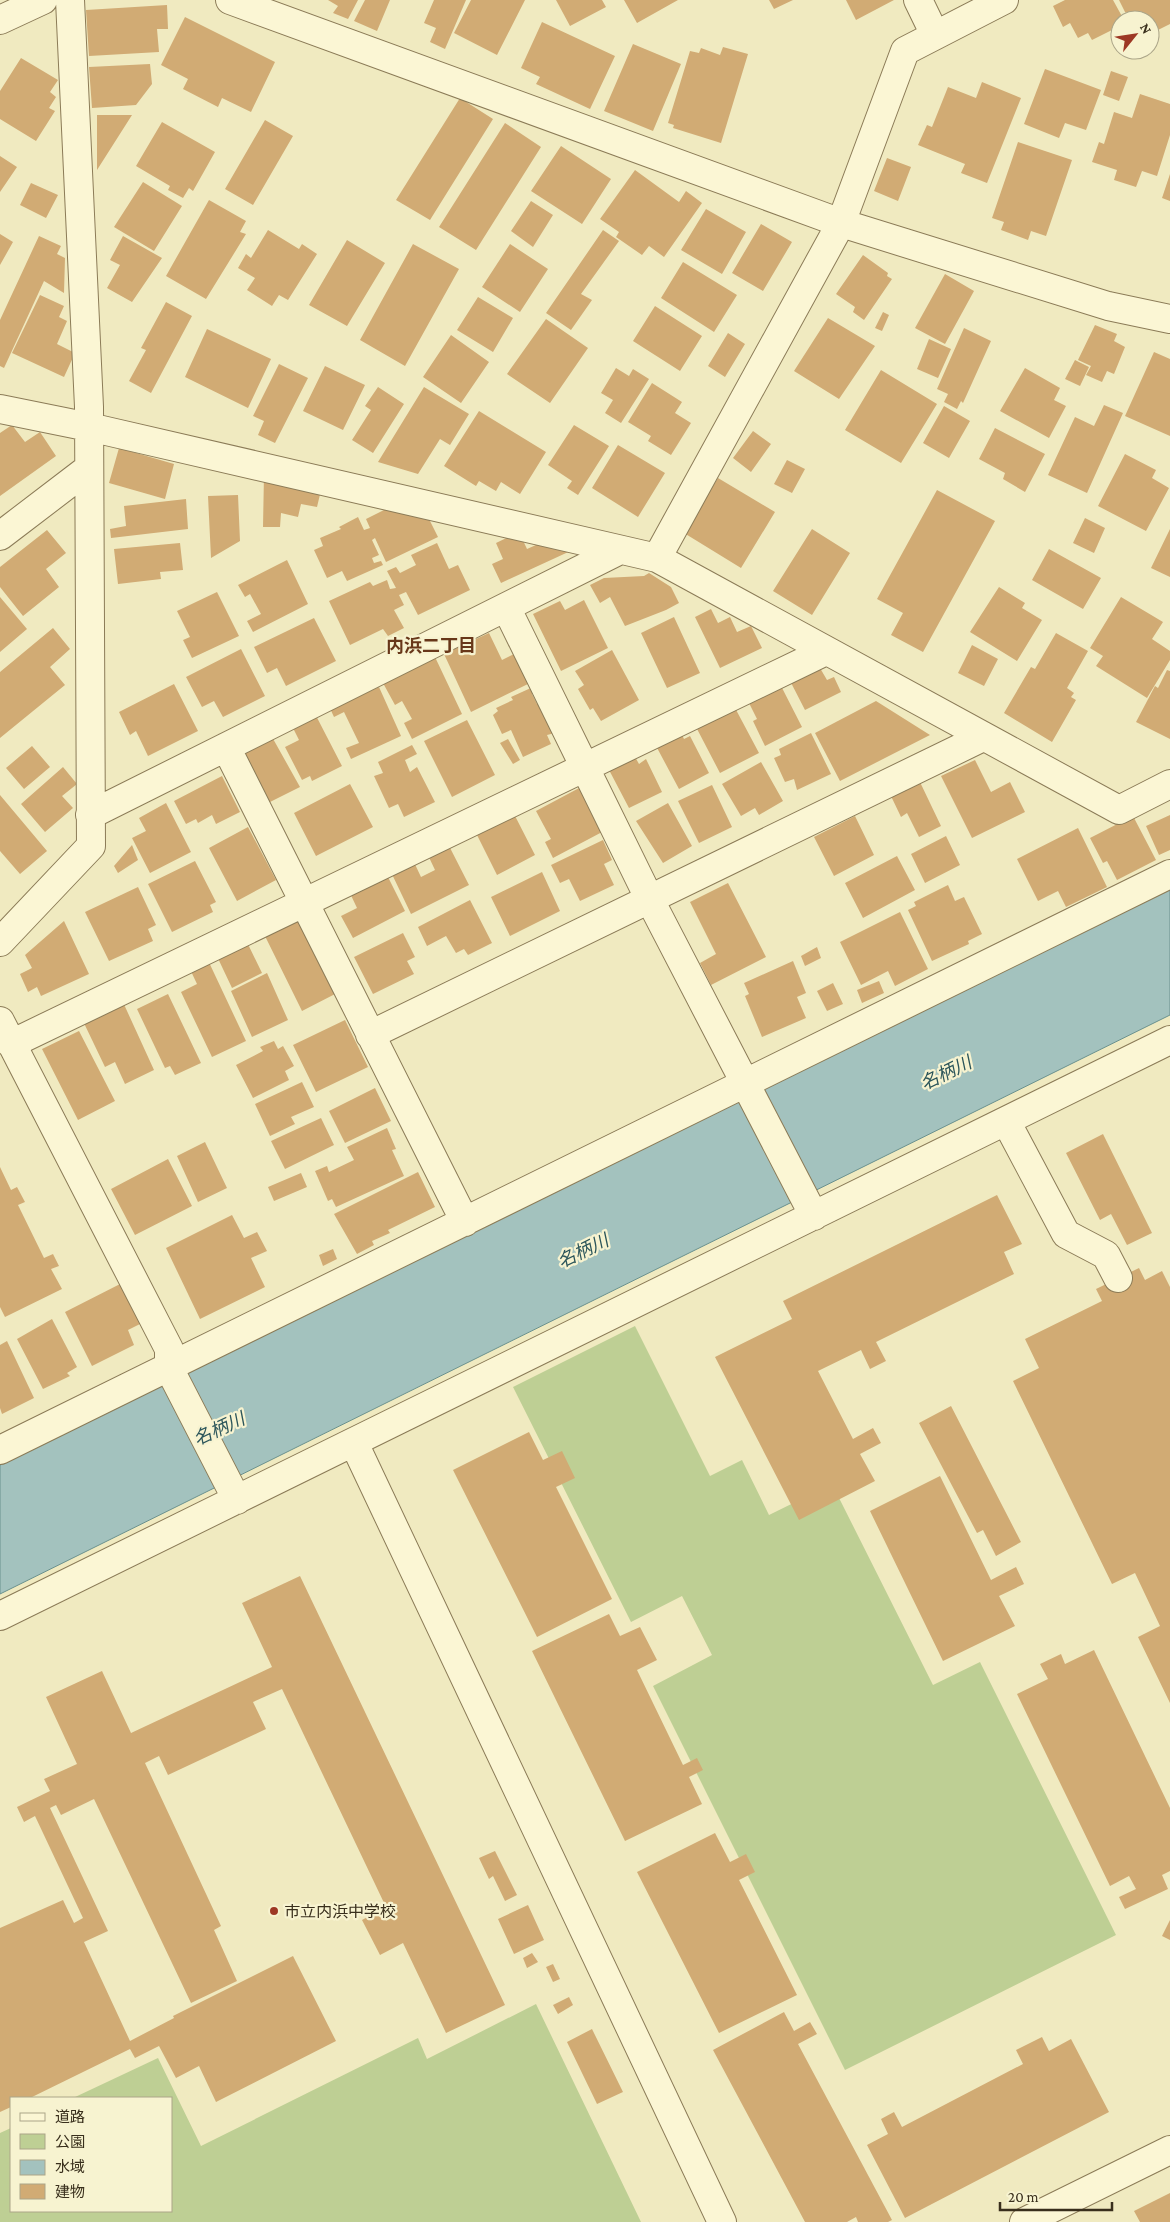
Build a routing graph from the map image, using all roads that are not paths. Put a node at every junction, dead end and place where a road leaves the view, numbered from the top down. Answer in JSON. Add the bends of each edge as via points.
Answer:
{"nodes":[{"id":1,"x":43,"y":0,"type":"edge"},
{"id":2,"x":70,"y":0,"type":"edge"},
{"id":3,"x":230,"y":0,"type":"edge"},
{"id":4,"x":918,"y":0,"type":"edge"},
{"id":5,"x":1004,"y":0,"type":"edge"},
{"id":6,"x":0,"y":20,"type":"edge"},
{"id":7,"x":935,"y":35,"type":"junction"},
{"id":8,"x":841,"y":224,"type":"junction"},
{"id":9,"x":1170,"y":318,"type":"edge"},
{"id":10,"x":0,"y":409,"type":"edge"},
{"id":11,"x":89,"y":427,"type":"junction"},
{"id":12,"x":89,"y":468,"type":"junction"},
{"id":13,"x":0,"y":536,"type":"edge"},
{"id":14,"x":620,"y":550,"type":"junction"},
{"id":15,"x":656,"y":558,"type":"junction"},
{"id":16,"x":506,"y":607,"type":"junction"},
{"id":17,"x":826,"y":651,"type":"junction"},
{"id":18,"x":983,"y":737,"type":"junction"},
{"id":19,"x":226,"y":747,"type":"junction"},
{"id":20,"x":584,"y":766,"type":"junction"},
{"id":21,"x":1170,"y":784,"type":"edge"},
{"id":22,"x":90,"y":815,"type":"junction"},
{"id":23,"x":1170,"y":874,"type":"edge"},
{"id":24,"x":649,"y":898,"type":"junction"},
{"id":25,"x":305,"y":901,"type":"junction"},
{"id":26,"x":0,"y":942,"type":"edge"},
{"id":27,"x":6,"y":1032,"type":"edge"},
{"id":28,"x":370,"y":1035,"type":"junction"},
{"id":29,"x":1170,"y":1040,"type":"edge"},
{"id":30,"x":745,"y":1082,"type":"junction"},
{"id":31,"x":1006,"y":1121,"type":"junction"},
{"id":32,"x":814,"y":1216,"type":"junction"},
{"id":33,"x":465,"y":1222,"type":"junction"},
{"id":34,"x":1118,"y":1278,"type":"dead end"},
{"id":35,"x":169,"y":1368,"type":"junction"},
{"id":36,"x":354,"y":1443,"type":"junction"},
{"id":37,"x":0,"y":1450,"type":"edge"},
{"id":38,"x":237,"y":1500,"type":"junction"},
{"id":39,"x":0,"y":1616,"type":"edge"},
{"id":40,"x":1170,"y":2150,"type":"edge"},
{"id":41,"x":722,"y":2222,"type":"edge"},
{"id":42,"x":1024,"y":2222,"type":"edge"}],
"edges":[{"from":1,"to":6,"type":"street"},
{"from":2,"to":11,"type":"street"},
{"from":3,"to":8,"type":"street"},
{"from":4,"to":7,"type":"street"},
{"from":5,"to":7,"type":"street"},
{"from":7,"to":8,"type":"street","via":[[905,50]]},
{"from":8,"to":9,"type":"street","via":[[1108,306]]},
{"from":8,"to":15,"type":"street"},
{"from":10,"to":11,"type":"street"},
{"from":11,"to":12,"type":"street"},
{"from":11,"to":14,"type":"street"},
{"from":12,"to":13,"type":"street"},
{"from":12,"to":22,"type":"street"},
{"from":14,"to":15,"type":"street"},
{"from":14,"to":16,"type":"street"},
{"from":15,"to":17,"type":"street"},
{"from":16,"to":19,"type":"street"},
{"from":16,"to":20,"type":"street"},
{"from":17,"to":18,"type":"street"},
{"from":17,"to":20,"type":"street"},
{"from":18,"to":21,"type":"street","via":[[1119,810]]},
{"from":18,"to":24,"type":"street"},
{"from":19,"to":22,"type":"street"},
{"from":19,"to":25,"type":"street"},
{"from":20,"to":24,"type":"street"},
{"from":20,"to":25,"type":"street"},
{"from":22,"to":26,"type":"street","via":[[91,846]]},
{"from":23,"to":30,"type":"street"},
{"from":24,"to":28,"type":"street"},
{"from":24,"to":30,"type":"street"},
{"from":25,"to":27,"type":"street"},
{"from":25,"to":28,"type":"street"},
{"from":27,"to":35,"type":"street","via":[[169,1349]]},
{"from":28,"to":33,"type":"street"},
{"from":29,"to":31,"type":"street"},
{"from":30,"to":32,"type":"street"},
{"from":30,"to":33,"type":"street"},
{"from":31,"to":32,"type":"street"},
{"from":31,"to":34,"type":"street","via":[[1066,1234],[1106,1255]]},
{"from":32,"to":36,"type":"street"},
{"from":33,"to":35,"type":"street"},
{"from":35,"to":37,"type":"street"},
{"from":35,"to":38,"type":"street"},
{"from":36,"to":38,"type":"street"},
{"from":36,"to":41,"type":"street"},
{"from":38,"to":39,"type":"street"},
{"from":40,"to":42,"type":"street"}]}
